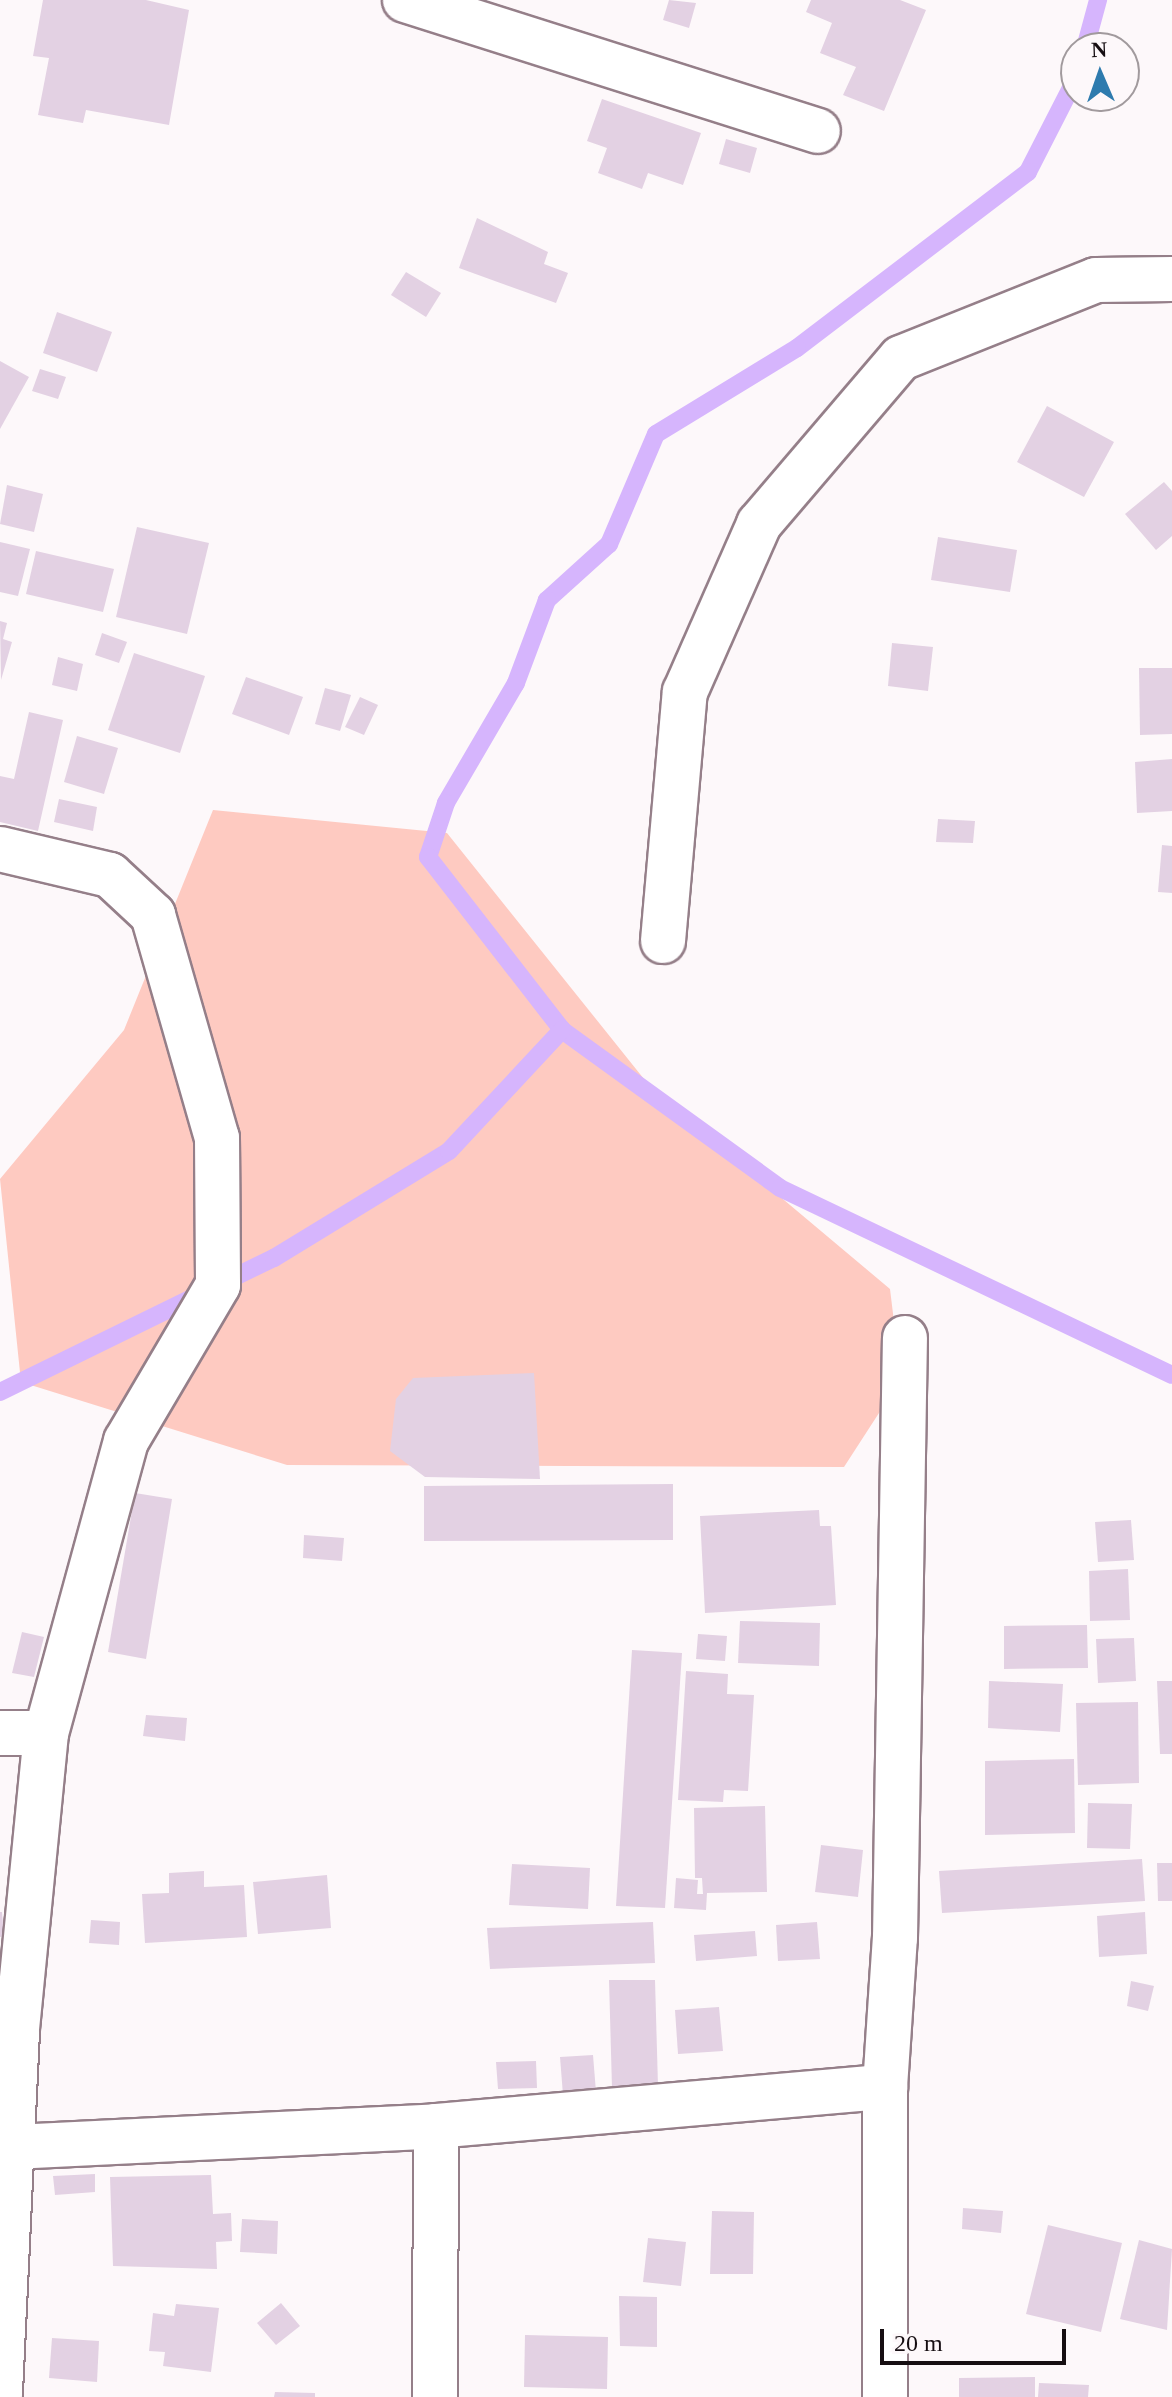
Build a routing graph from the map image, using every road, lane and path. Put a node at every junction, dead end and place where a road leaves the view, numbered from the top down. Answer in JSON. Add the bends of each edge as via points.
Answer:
{"nodes":[{"id":1,"x":405,"y":0,"type":"edge"},
{"id":2,"x":818,"y":131,"type":"dead end"},
{"id":3,"x":1172,"y":279,"type":"edge"},
{"id":4,"x":0,"y":849,"type":"edge"},
{"id":5,"x":663,"y":941,"type":"dead end"},
{"id":6,"x":905,"y":1338,"type":"dead end"},
{"id":7,"x":0,"y":1733,"type":"edge"},
{"id":8,"x":46,"y":1733,"type":"junction"},
{"id":9,"x":885,"y":2087,"type":"junction"},
{"id":10,"x":436,"y":2126,"type":"junction"},
{"id":11,"x":13,"y":2147,"type":"junction"},
{"id":12,"x":0,"y":2395,"type":"edge"},
{"id":13,"x":435,"y":2397,"type":"edge"},
{"id":14,"x":885,"y":2397,"type":"edge"}],
"edges":[{"from":1,"to":2,"type":"street"},
{"from":3,"to":5,"type":"street","via":[[1096,280],[901,358],[759,524],[685,692]]},
{"from":4,"to":8,"type":"street","via":[[110,875],[153,915],[217,1138],[218,1285],[126,1441]]},
{"from":6,"to":9,"type":"street","via":[[895,1938]]},
{"from":7,"to":8,"type":"street"},
{"from":8,"to":11,"type":"street"},
{"from":9,"to":10,"type":"street"},
{"from":9,"to":14,"type":"street"},
{"from":10,"to":11,"type":"street"},
{"from":10,"to":13,"type":"street"},
{"from":11,"to":12,"type":"street"}]}
